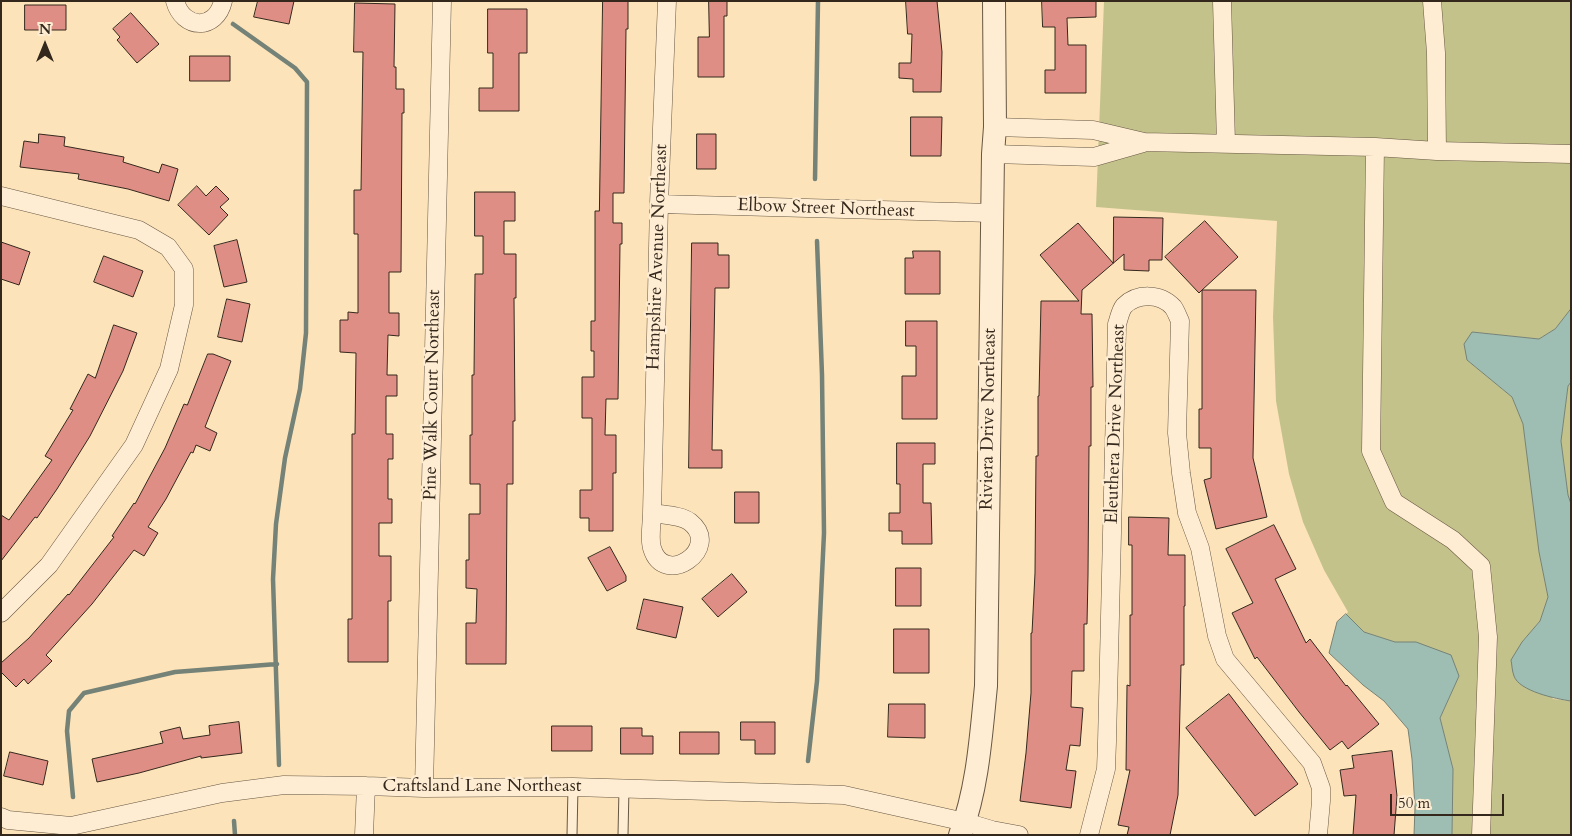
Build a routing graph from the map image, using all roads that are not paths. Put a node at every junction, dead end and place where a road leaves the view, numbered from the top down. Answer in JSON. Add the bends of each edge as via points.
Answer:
{"nodes":[{"id":1,"x":175,"y":1,"type":"edge"},
{"id":2,"x":223,"y":1,"type":"edge"},
{"id":3,"x":442,"y":1,"type":"edge"},
{"id":4,"x":667,"y":1,"type":"edge"},
{"id":5,"x":994,"y":1,"type":"edge"},
{"id":6,"x":1222,"y":1,"type":"edge"},
{"id":7,"x":1432,"y":1,"type":"edge"},
{"id":8,"x":995,"y":126,"type":"junction"},
{"id":9,"x":1144,"y":142,"type":"junction"},
{"id":10,"x":1226,"y":143,"type":"junction"},
{"id":11,"x":1374,"y":147,"type":"junction"},
{"id":12,"x":1437,"y":151,"type":"junction"},
{"id":13,"x":993,"y":154,"type":"junction"},
{"id":14,"x":1571,"y":154,"type":"edge"},
{"id":15,"x":1,"y":196,"type":"edge"},
{"id":16,"x":659,"y":204,"type":"junction"},
{"id":17,"x":992,"y":213,"type":"junction"},
{"id":18,"x":652,"y":513,"type":"dead end"},
{"id":19,"x":1,"y":613,"type":"edge"},
{"id":20,"x":366,"y":786,"type":"junction"},
{"id":21,"x":573,"y":787,"type":"junction"},
{"id":22,"x":424,"y":788,"type":"junction"},
{"id":23,"x":624,"y":788,"type":"junction"},
{"id":24,"x":1,"y":817,"type":"edge"},
{"id":25,"x":963,"y":828,"type":"edge"},
{"id":26,"x":364,"y":835,"type":"edge"},
{"id":27,"x":572,"y":835,"type":"edge"},
{"id":28,"x":623,"y":835,"type":"edge"},
{"id":29,"x":1019,"y":835,"type":"edge"},
{"id":30,"x":1089,"y":835,"type":"edge"},
{"id":31,"x":1318,"y":835,"type":"edge"},
{"id":32,"x":1481,"y":835,"type":"edge"}],
"edges":[{"from":1,"to":2,"type":"street","via":[[181,15],[203,23],[216,16]]},
{"from":3,"to":22,"type":"street","name":"Pine Walk Court Northeast"},
{"from":4,"to":16,"type":"street","name":"Hampshire Avenue Northeast"},
{"from":5,"to":8,"type":"street","name":"Riviera Drive Northeast"},
{"from":6,"to":10,"type":"street"},
{"from":7,"to":12,"type":"street"},
{"from":8,"to":9,"type":"street","via":[[1092,130]]},
{"from":8,"to":13,"type":"street","name":"Riviera Drive Northeast"},
{"from":9,"to":10,"type":"street"},
{"from":9,"to":13,"type":"street","via":[[1094,157]]},
{"from":10,"to":11,"type":"street"},
{"from":11,"to":12,"type":"street"},
{"from":11,"to":32,"type":"street","via":[[1371,451],[1394,502],[1453,540],[1482,566],[1488,637]]},
{"from":12,"to":14,"type":"street"},
{"from":13,"to":17,"type":"street","name":"Riviera Drive Northeast"},
{"from":15,"to":19,"type":"street","via":[[139,230],[168,247],[184,269],[184,305],[169,369],[134,445],[49,565]]},
{"from":16,"to":17,"type":"street","name":"Elbow Street Northeast"},
{"from":16,"to":18,"type":"street","name":"Hampshire Avenue Northeast"},
{"from":17,"to":25,"type":"street","name":"Riviera Drive Northeast","via":[[986,686],[979,755]]},
{"from":20,"to":22,"type":"street","name":"Craftsland Lane Northeast"},
{"from":20,"to":24,"type":"street","name":"Craftsland Lane Northeast","via":[[284,786],[222,793],[71,826]]},
{"from":20,"to":26,"type":"street"},
{"from":21,"to":22,"type":"street","name":"Craftsland Lane Northeast"},
{"from":21,"to":23,"type":"street","name":"Craftsland Lane Northeast"},
{"from":21,"to":27,"type":"lane"},
{"from":23,"to":25,"type":"street","name":"Craftsland Lane Northeast","via":[[844,795]]},
{"from":23,"to":28,"type":"lane"},
{"from":25,"to":29,"type":"street"},
{"from":30,"to":31,"type":"street","name":"Eleuthera Drive Northeast","via":[[1106,769],[1117,324],[1123,308],[1133,299],[1150,296],[1164,300],[1180,321],[1177,433],[1181,473],[1187,513],[1200,548],[1217,636],[1225,659],[1312,763],[1321,788]]}]}
